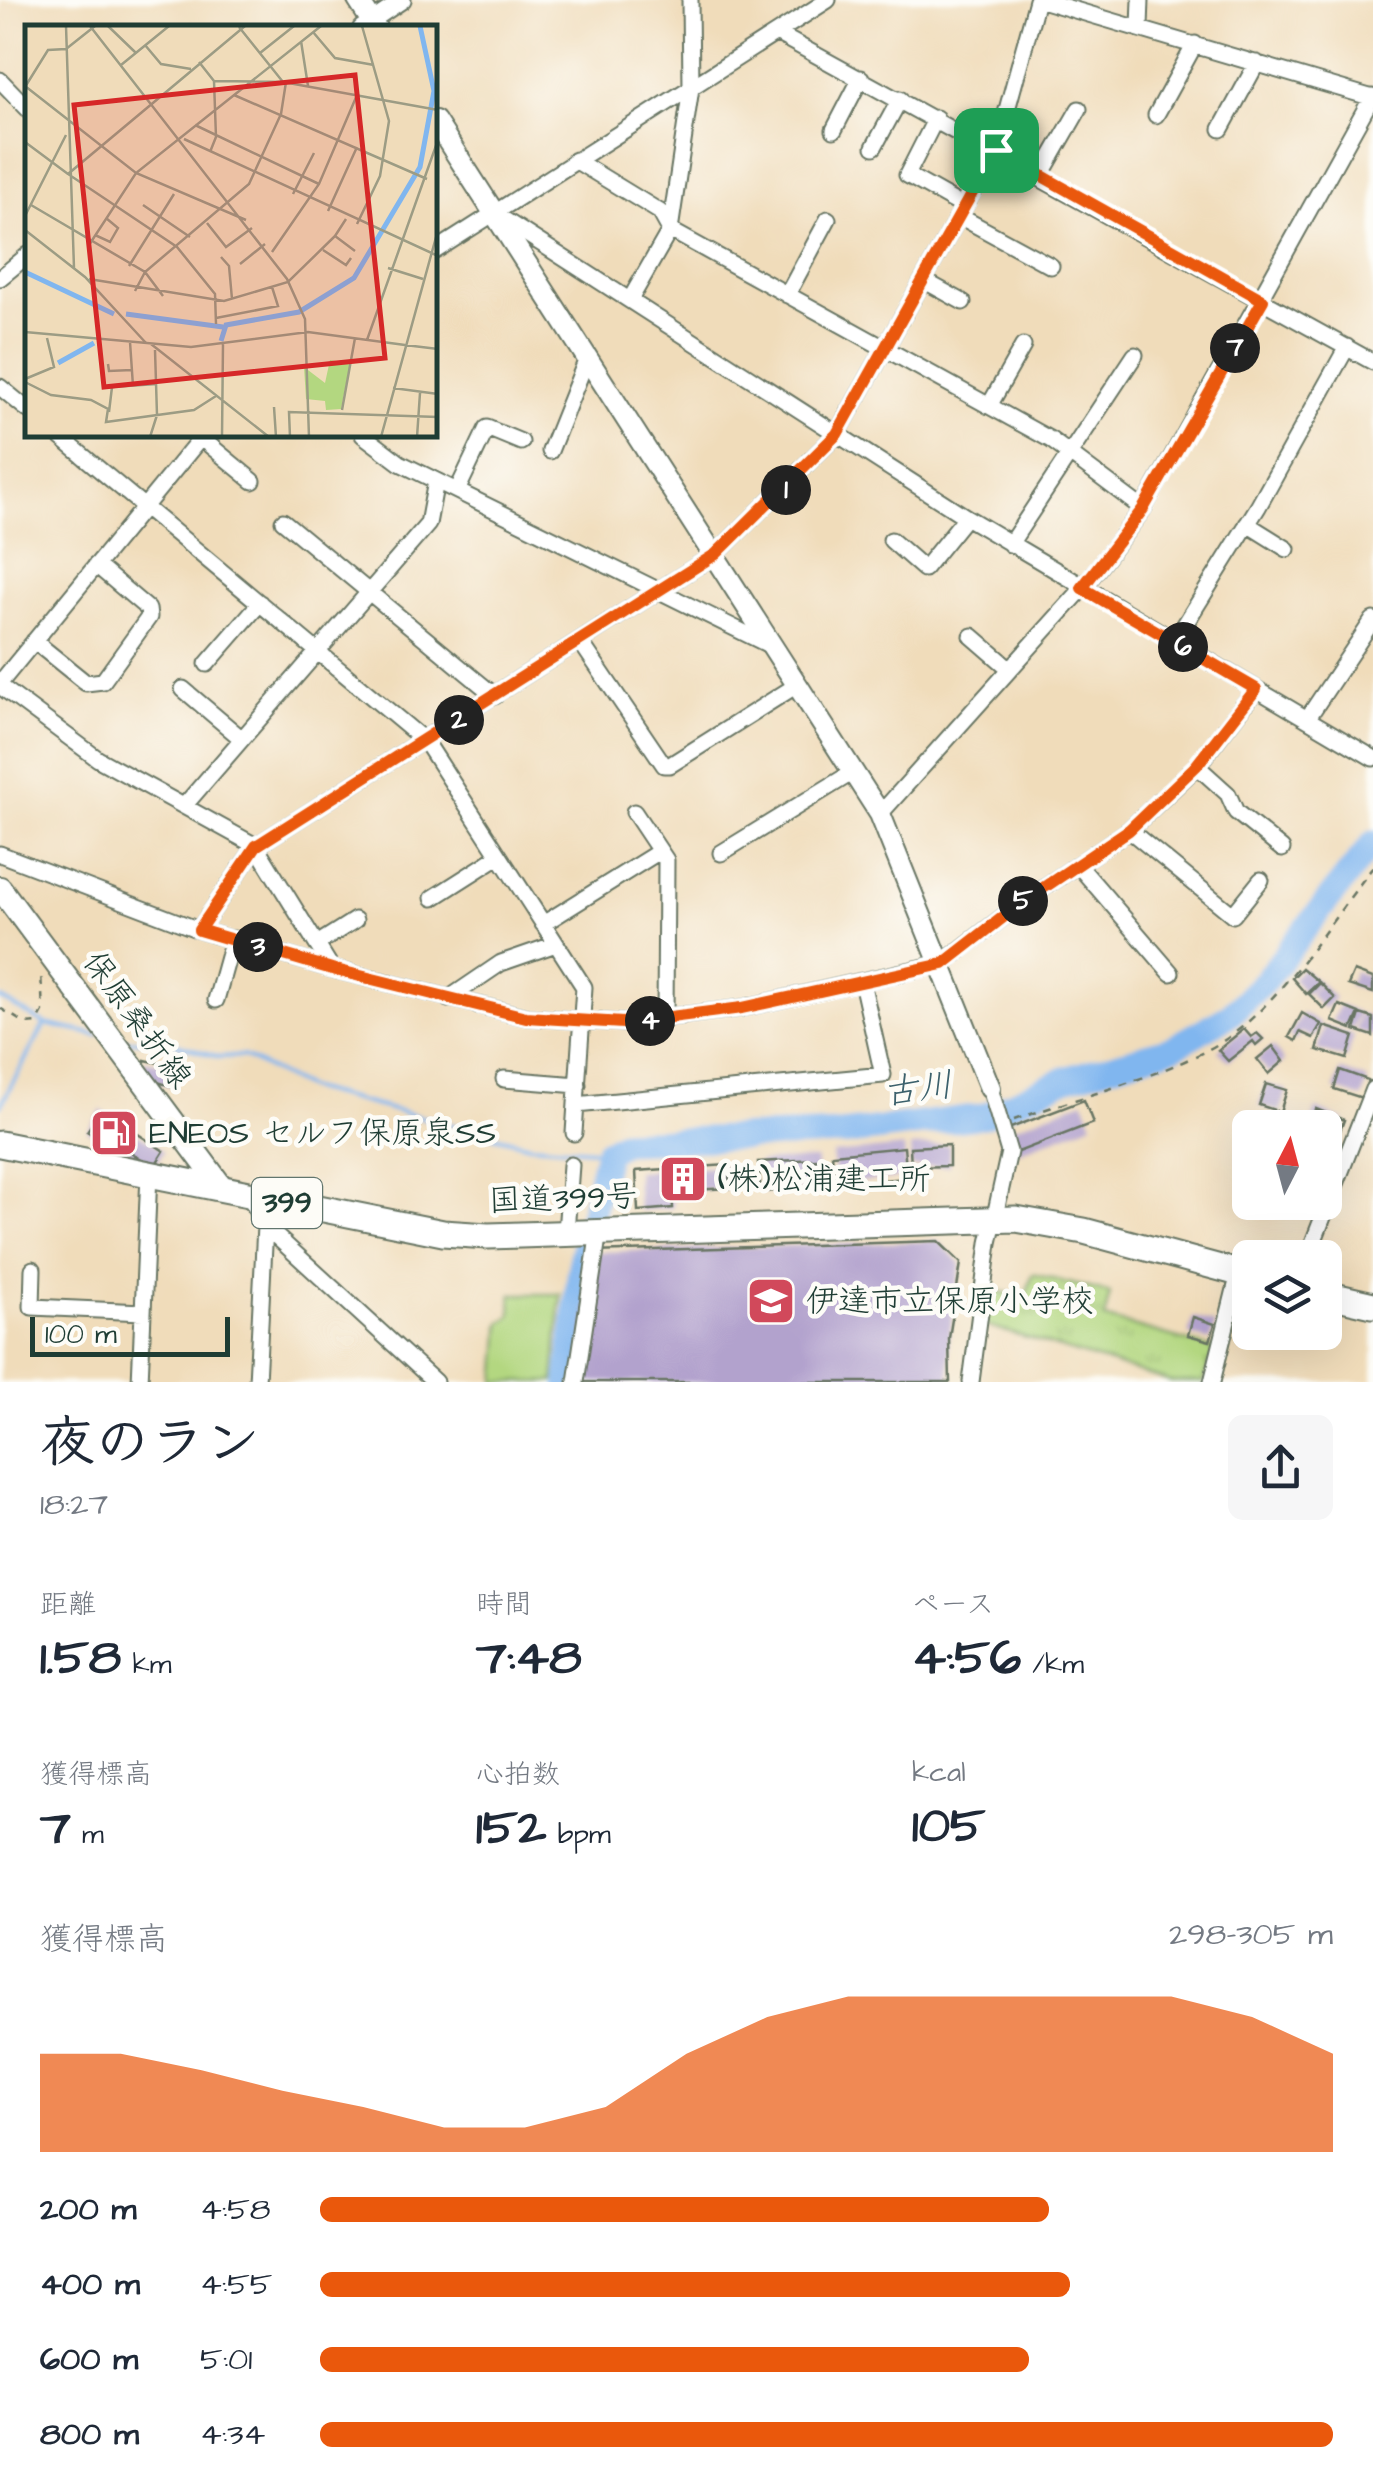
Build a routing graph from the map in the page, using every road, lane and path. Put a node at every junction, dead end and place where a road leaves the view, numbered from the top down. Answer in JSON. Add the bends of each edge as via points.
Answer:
{"nodes":[{"id":1,"x":358,"y":0,"type":"edge"},
{"id":2,"x":404,"y":0,"type":"edge"},
{"id":3,"x":690,"y":0,"type":"edge"},
{"id":4,"x":828,"y":0,"type":"edge"},
{"id":5,"x":1039,"y":0,"type":"edge"},
{"id":6,"x":1141,"y":0,"type":"edge"},
{"id":7,"x":1100,"y":8,"type":"edge"},
{"id":8,"x":370,"y":25,"type":"edge"},
{"id":9,"x":1140,"y":28,"type":"junction"},
{"id":10,"x":778,"y":34,"type":"junction"},
{"id":11,"x":1195,"y":44,"type":"junction"},
{"id":12,"x":1257,"y":62,"type":"junction"},
{"id":13,"x":861,"y":78,"type":"junction"},
{"id":14,"x":0,"y":80,"type":"edge"},
{"id":15,"x":691,"y":88,"type":"junction"},
{"id":16,"x":1373,"y":97,"type":"edge"},
{"id":17,"x":900,"y":99,"type":"junction"},
{"id":18,"x":25,"y":107,"type":"edge"},
{"id":19,"x":1079,"y":109,"type":"dead end"},
{"id":20,"x":1156,"y":115,"type":"dead end"},
{"id":21,"x":936,"y":118,"type":"junction"},
{"id":22,"x":438,"y":126,"type":"edge"},
{"id":23,"x":1221,"y":129,"type":"dead end"},
{"id":24,"x":834,"y":130,"type":"dead end"},
{"id":25,"x":874,"y":148,"type":"dead end"},
{"id":26,"x":996,"y":150,"type":"junction"},
{"id":27,"x":575,"y":160,"type":"junction"},
{"id":28,"x":1042,"y":175,"type":"junction"},
{"id":29,"x":962,"y":211,"type":"junction"},
{"id":30,"x":493,"y":213,"type":"junction"},
{"id":31,"x":828,"y":219,"type":"dead end"},
{"id":32,"x":670,"y":230,"type":"junction"},
{"id":33,"x":438,"y":249,"type":"edge"},
{"id":34,"x":25,"y":257,"type":"edge"},
{"id":35,"x":1051,"y":266,"type":"dead end"},
{"id":36,"x":0,"y":278,"type":"edge"},
{"id":37,"x":923,"y":280,"type":"junction"},
{"id":38,"x":787,"y":295,"type":"junction"},
{"id":39,"x":630,"y":298,"type":"junction"},
{"id":40,"x":1263,"y":300,"type":"junction"},
{"id":41,"x":962,"y":302,"type":"dead end"},
{"id":42,"x":1023,"y":346,"type":"dead end"},
{"id":43,"x":885,"y":348,"type":"junction"},
{"id":44,"x":1347,"y":348,"type":"junction"},
{"id":45,"x":1135,"y":355,"type":"dead end"},
{"id":46,"x":588,"y":356,"type":"junction"},
{"id":47,"x":1373,"y":362,"type":"edge"},
{"id":48,"x":0,"y":387,"type":"edge"},
{"id":49,"x":989,"y":406,"type":"junction"},
{"id":50,"x":25,"y":408,"type":"edge"},
{"id":51,"x":837,"y":434,"type":"junction"},
{"id":52,"x":62,"y":438,"type":"edge"},
{"id":53,"x":200,"y":438,"type":"edge"},
{"id":54,"x":204,"y":438,"type":"edge"},
{"id":55,"x":367,"y":438,"type":"edge"},
{"id":56,"x":521,"y":442,"type":"dead end"},
{"id":57,"x":550,"y":450,"type":"dead end"},
{"id":58,"x":1069,"y":454,"type":"junction"},
{"id":59,"x":253,"y":481,"type":"dead end"},
{"id":60,"x":436,"y":481,"type":"junction"},
{"id":61,"x":457,"y":491,"type":"junction"},
{"id":62,"x":144,"y":506,"type":"junction"},
{"id":63,"x":1143,"y":509,"type":"junction"},
{"id":64,"x":966,"y":517,"type":"junction"},
{"id":65,"x":282,"y":520,"type":"dead end"},
{"id":66,"x":1247,"y":524,"type":"junction"},
{"id":67,"x":891,"y":540,"type":"dead end"},
{"id":68,"x":1010,"y":544,"type":"junction"},
{"id":69,"x":1287,"y":549,"type":"dead end"},
{"id":70,"x":716,"y":554,"type":"junction"},
{"id":71,"x":96,"y":566,"type":"junction"},
{"id":72,"x":1082,"y":588,"type":"junction"},
{"id":73,"x":657,"y":591,"type":"junction"},
{"id":74,"x":369,"y":592,"type":"junction"},
{"id":75,"x":260,"y":602,"type":"junction"},
{"id":76,"x":1373,"y":620,"type":"edge"},
{"id":77,"x":972,"y":636,"type":"dead end"},
{"id":78,"x":34,"y":641,"type":"junction"},
{"id":79,"x":580,"y":641,"type":"junction"},
{"id":80,"x":1174,"y":642,"type":"junction"},
{"id":81,"x":773,"y":647,"type":"junction"},
{"id":82,"x":318,"y":652,"type":"junction"},
{"id":83,"x":207,"y":664,"type":"dead end"},
{"id":84,"x":1009,"y":668,"type":"junction"},
{"id":85,"x":0,"y":685,"type":"edge"},
{"id":86,"x":798,"y":685,"type":"junction"},
{"id":87,"x":1256,"y":689,"type":"junction"},
{"id":88,"x":183,"y":690,"type":"dead end"},
{"id":89,"x":495,"y":696,"type":"junction"},
{"id":90,"x":1307,"y":719,"type":"junction"},
{"id":91,"x":242,"y":739,"type":"junction"},
{"id":92,"x":426,"y":742,"type":"junction"},
{"id":93,"x":1373,"y":758,"type":"edge"},
{"id":94,"x":1196,"y":766,"type":"junction"},
{"id":95,"x":854,"y":772,"type":"junction"},
{"id":96,"x":184,"y":806,"type":"junction"},
{"id":97,"x":634,"y":812,"type":"dead end"},
{"id":98,"x":880,"y":814,"type":"junction"},
{"id":99,"x":1129,"y":830,"type":"junction"},
{"id":100,"x":256,"y":846,"type":"junction"},
{"id":101,"x":1282,"y":849,"type":"dead end"},
{"id":102,"x":660,"y":851,"type":"junction"},
{"id":103,"x":721,"y":853,"type":"dead end"},
{"id":104,"x":0,"y":854,"type":"edge"},
{"id":105,"x":499,"y":856,"type":"junction"},
{"id":106,"x":1078,"y":866,"type":"junction"},
{"id":107,"x":1373,"y":866,"type":"edge"},
{"id":108,"x":1261,"y":880,"type":"dead end"},
{"id":109,"x":0,"y":888,"type":"edge"},
{"id":110,"x":432,"y":898,"type":"dead end"},
{"id":111,"x":355,"y":920,"type":"dead end"},
{"id":112,"x":544,"y":924,"type":"junction"},
{"id":113,"x":199,"y":930,"type":"junction"},
{"id":114,"x":233,"y":940,"type":"junction"},
{"id":115,"x":317,"y":944,"type":"junction"},
{"id":116,"x":556,"y":944,"type":"junction"},
{"id":117,"x":50,"y":956,"type":"junction"},
{"id":118,"x":943,"y":964,"type":"junction"},
{"id":119,"x":332,"y":969,"type":"junction"},
{"id":120,"x":1171,"y":974,"type":"dead end"},
{"id":121,"x":862,"y":982,"type":"junction"},
{"id":122,"x":448,"y":998,"type":"junction"},
{"id":123,"x":216,"y":1000,"type":"dead end"},
{"id":124,"x":0,"y":1008,"type":"edge"},
{"id":125,"x":665,"y":1020,"type":"junction"},
{"id":126,"x":583,"y":1021,"type":"junction"},
{"id":127,"x":504,"y":1078,"type":"dead end"},
{"id":128,"x":578,"y":1085,"type":"junction"},
{"id":129,"x":990,"y":1088,"type":"joint"},
{"id":130,"x":1373,"y":1089,"type":"edge"},
{"id":131,"x":576,"y":1105,"type":"junction"},
{"id":132,"x":1002,"y":1122,"type":"junction"},
{"id":133,"x":574,"y":1133,"type":"dead end"},
{"id":134,"x":0,"y":1144,"type":"edge"},
{"id":135,"x":571,"y":1166,"type":"dead end"},
{"id":136,"x":149,"y":1174,"type":"junction"},
{"id":137,"x":237,"y":1192,"type":"junction"},
{"id":138,"x":996,"y":1218,"type":"junction"},
{"id":139,"x":265,"y":1226,"type":"junction"},
{"id":140,"x":583,"y":1231,"type":"junction"},
{"id":141,"x":1314,"y":1240,"type":"edge"},
{"id":142,"x":33,"y":1269,"type":"dead end"},
{"id":143,"x":1232,"y":1271,"type":"edge"},
{"id":144,"x":1342,"y":1298,"type":"edge"},
{"id":145,"x":1373,"y":1305,"type":"edge"},
{"id":146,"x":143,"y":1312,"type":"junction"},
{"id":147,"x":1232,"y":1317,"type":"edge"},
{"id":148,"x":140,"y":1382,"type":"edge"},
{"id":149,"x":256,"y":1382,"type":"edge"},
{"id":150,"x":435,"y":1382,"type":"edge"},
{"id":151,"x":576,"y":1382,"type":"edge"},
{"id":152,"x":970,"y":1382,"type":"edge"},
{"id":153,"x":1212,"y":1382,"type":"edge"}],
"edges":[{"from":1,"to":8,"type":"street"},
{"from":2,"to":8,"type":"street"},
{"from":3,"to":15,"type":"street"},
{"from":4,"to":10,"type":"street"},
{"from":5,"to":7,"type":"street"},
{"from":5,"to":26,"type":"street"},
{"from":6,"to":9,"type":"street"},
{"from":7,"to":9,"type":"street"},
{"from":9,"to":11,"type":"street"},
{"from":10,"to":13,"type":"street"},
{"from":10,"to":15,"type":"street"},
{"from":11,"to":12,"type":"street"},
{"from":11,"to":20,"type":"street"},
{"from":12,"to":16,"type":"street"},
{"from":12,"to":23,"type":"street"},
{"from":13,"to":17,"type":"street"},
{"from":13,"to":24,"type":"street"},
{"from":14,"to":18,"type":"street"},
{"from":15,"to":27,"type":"street"},
{"from":15,"to":32,"type":"street"},
{"from":16,"to":40,"type":"street"},
{"from":17,"to":21,"type":"street"},
{"from":17,"to":25,"type":"street"},
{"from":19,"to":28,"type":"street"},
{"from":21,"to":26,"type":"street"},
{"from":21,"to":29,"type":"street","via":[[907,175]]},
{"from":22,"to":30,"type":"street"},
{"from":26,"to":28,"type":"street"},
{"from":26,"to":29,"type":"street"},
{"from":27,"to":30,"type":"street"},
{"from":27,"to":32,"type":"street","via":[[660,212]]},
{"from":28,"to":40,"type":"street"},
{"from":29,"to":35,"type":"street"},
{"from":29,"to":37,"type":"street"},
{"from":30,"to":33,"type":"street"},
{"from":30,"to":39,"type":"street"},
{"from":30,"to":46,"type":"street"},
{"from":31,"to":38,"type":"street"},
{"from":32,"to":38,"type":"street"},
{"from":32,"to":39,"type":"street"},
{"from":34,"to":36,"type":"street"},
{"from":37,"to":41,"type":"street"},
{"from":37,"to":43,"type":"street"},
{"from":38,"to":43,"type":"street"},
{"from":39,"to":51,"type":"street"},
{"from":40,"to":44,"type":"street"},
{"from":40,"to":63,"type":"street"},
{"from":42,"to":49,"type":"street"},
{"from":43,"to":49,"type":"street"},
{"from":43,"to":51,"type":"street"},
{"from":44,"to":47,"type":"street"},
{"from":44,"to":66,"type":"street"},
{"from":45,"to":58,"type":"street"},
{"from":46,"to":57,"type":"street"},
{"from":46,"to":70,"type":"street"},
{"from":48,"to":50,"type":"street"},
{"from":49,"to":58,"type":"street"},
{"from":51,"to":64,"type":"street"},
{"from":51,"to":70,"type":"street"},
{"from":52,"to":62,"type":"street"},
{"from":53,"to":62,"type":"street"},
{"from":54,"to":59,"type":"street"},
{"from":55,"to":60,"type":"street"},
{"from":56,"to":61,"type":"street","via":[[487,428]]},
{"from":58,"to":63,"type":"street"},
{"from":58,"to":68,"type":"street"},
{"from":60,"to":61,"type":"street"},
{"from":60,"to":74,"type":"street","via":[[428,524]]},
{"from":61,"to":73,"type":"street"},
{"from":62,"to":71,"type":"street"},
{"from":62,"to":75,"type":"street"},
{"from":63,"to":72,"type":"street"},
{"from":64,"to":67,"type":"street","via":[[924,569]]},
{"from":64,"to":68,"type":"street"},
{"from":65,"to":74,"type":"street"},
{"from":66,"to":69,"type":"street"},
{"from":66,"to":80,"type":"street"},
{"from":68,"to":72,"type":"street"},
{"from":70,"to":73,"type":"street"},
{"from":70,"to":81,"type":"street"},
{"from":71,"to":78,"type":"street"},
{"from":71,"to":78,"type":"street","via":[[148,609],[149,617],[102,681],[86,683]]},
{"from":72,"to":80,"type":"street"},
{"from":72,"to":84,"type":"street"},
{"from":73,"to":79,"type":"street"},
{"from":73,"to":81,"type":"street"},
{"from":74,"to":82,"type":"street"},
{"from":74,"to":89,"type":"street"},
{"from":75,"to":82,"type":"street"},
{"from":75,"to":83,"type":"street"},
{"from":76,"to":90,"type":"street"},
{"from":77,"to":84,"type":"street"},
{"from":78,"to":85,"type":"street"},
{"from":79,"to":86,"type":"street","via":[[664,765]]},
{"from":79,"to":89,"type":"street"},
{"from":80,"to":87,"type":"street"},
{"from":81,"to":86,"type":"street"},
{"from":82,"to":91,"type":"street"},
{"from":82,"to":92,"type":"street"},
{"from":84,"to":98,"type":"street"},
{"from":85,"to":96,"type":"street","via":[[98,759]]},
{"from":86,"to":95,"type":"street"},
{"from":87,"to":90,"type":"street"},
{"from":87,"to":94,"type":"street"},
{"from":88,"to":91,"type":"street"},
{"from":89,"to":92,"type":"street"},
{"from":90,"to":93,"type":"street"},
{"from":91,"to":96,"type":"street"},
{"from":92,"to":100,"type":"street"},
{"from":92,"to":105,"type":"street"},
{"from":94,"to":99,"type":"street"},
{"from":94,"to":101,"type":"street","via":[[1228,794],[1236,812]]},
{"from":95,"to":98,"type":"street"},
{"from":95,"to":103,"type":"street"},
{"from":96,"to":100,"type":"street"},
{"from":97,"to":102,"type":"street"},
{"from":98,"to":118,"type":"street"},
{"from":99,"to":106,"type":"street"},
{"from":99,"to":108,"type":"street","via":[[1233,915]]},
{"from":100,"to":113,"type":"street"},
{"from":100,"to":115,"type":"street"},
{"from":102,"to":112,"type":"street"},
{"from":102,"to":125,"type":"street","via":[[666,860]]},
{"from":104,"to":113,"type":"street"},
{"from":105,"to":110,"type":"street"},
{"from":105,"to":112,"type":"street"},
{"from":106,"to":118,"type":"street"},
{"from":106,"to":120,"type":"street"},
{"from":107,"to":132,"type":"path","via":[[1231,1035],[1194,1056]]},
{"from":109,"to":117,"type":"main road","name":"保原桑折線"},
{"from":111,"to":115,"type":"street"},
{"from":112,"to":116,"type":"street"},
{"from":113,"to":114,"type":"street"},
{"from":114,"to":119,"type":"street"},
{"from":114,"to":123,"type":"street"},
{"from":115,"to":119,"type":"street"},
{"from":116,"to":122,"type":"street","via":[[501,963]]},
{"from":116,"to":126,"type":"street","via":[[584,987]]},
{"from":117,"to":124,"type":"path","via":[[41,972],[37,1023],[26,1024]]},
{"from":117,"to":137,"type":"main road","name":"保原桑折線"},
{"from":118,"to":121,"type":"street"},
{"from":118,"to":129,"type":"street"},
{"from":119,"to":122,"type":"street"},
{"from":121,"to":125,"type":"street"},
{"from":121,"to":131,"type":"street","via":[[883,1075]]},
{"from":122,"to":126,"type":"street","via":[[526,1017]]},
{"from":125,"to":126,"type":"street"},
{"from":126,"to":128,"type":"street"},
{"from":127,"to":128,"type":"street"},
{"from":128,"to":131,"type":"street"},
{"from":129,"to":132,"type":"street"},
{"from":130,"to":141,"type":"street"},
{"from":131,"to":133,"type":"street"},
{"from":132,"to":138,"type":"street","via":[[1009,1152]]},
{"from":134,"to":136,"type":"highway","name":"国道399号","number":"399"},
{"from":135,"to":140,"type":"street"},
{"from":136,"to":137,"type":"highway","name":"国道399号","number":"399"},
{"from":136,"to":146,"type":"street"},
{"from":137,"to":139,"type":"street"},
{"from":137,"to":140,"type":"highway","name":"国道399号","number":"399","via":[[443,1233]]},
{"from":138,"to":140,"type":"highway","name":"国道399号","number":"399"},
{"from":138,"to":143,"type":"highway","name":"国道399号","number":"399","via":[[1069,1228]]},
{"from":138,"to":152,"type":"street"},
{"from":139,"to":149,"type":"street"},
{"from":139,"to":150,"type":"street"},
{"from":140,"to":151,"type":"street"},
{"from":142,"to":146,"type":"street","via":[[32,1307]]},
{"from":144,"to":145,"type":"highway"},
{"from":146,"to":148,"type":"street"},
{"from":147,"to":153,"type":"street"}]}
